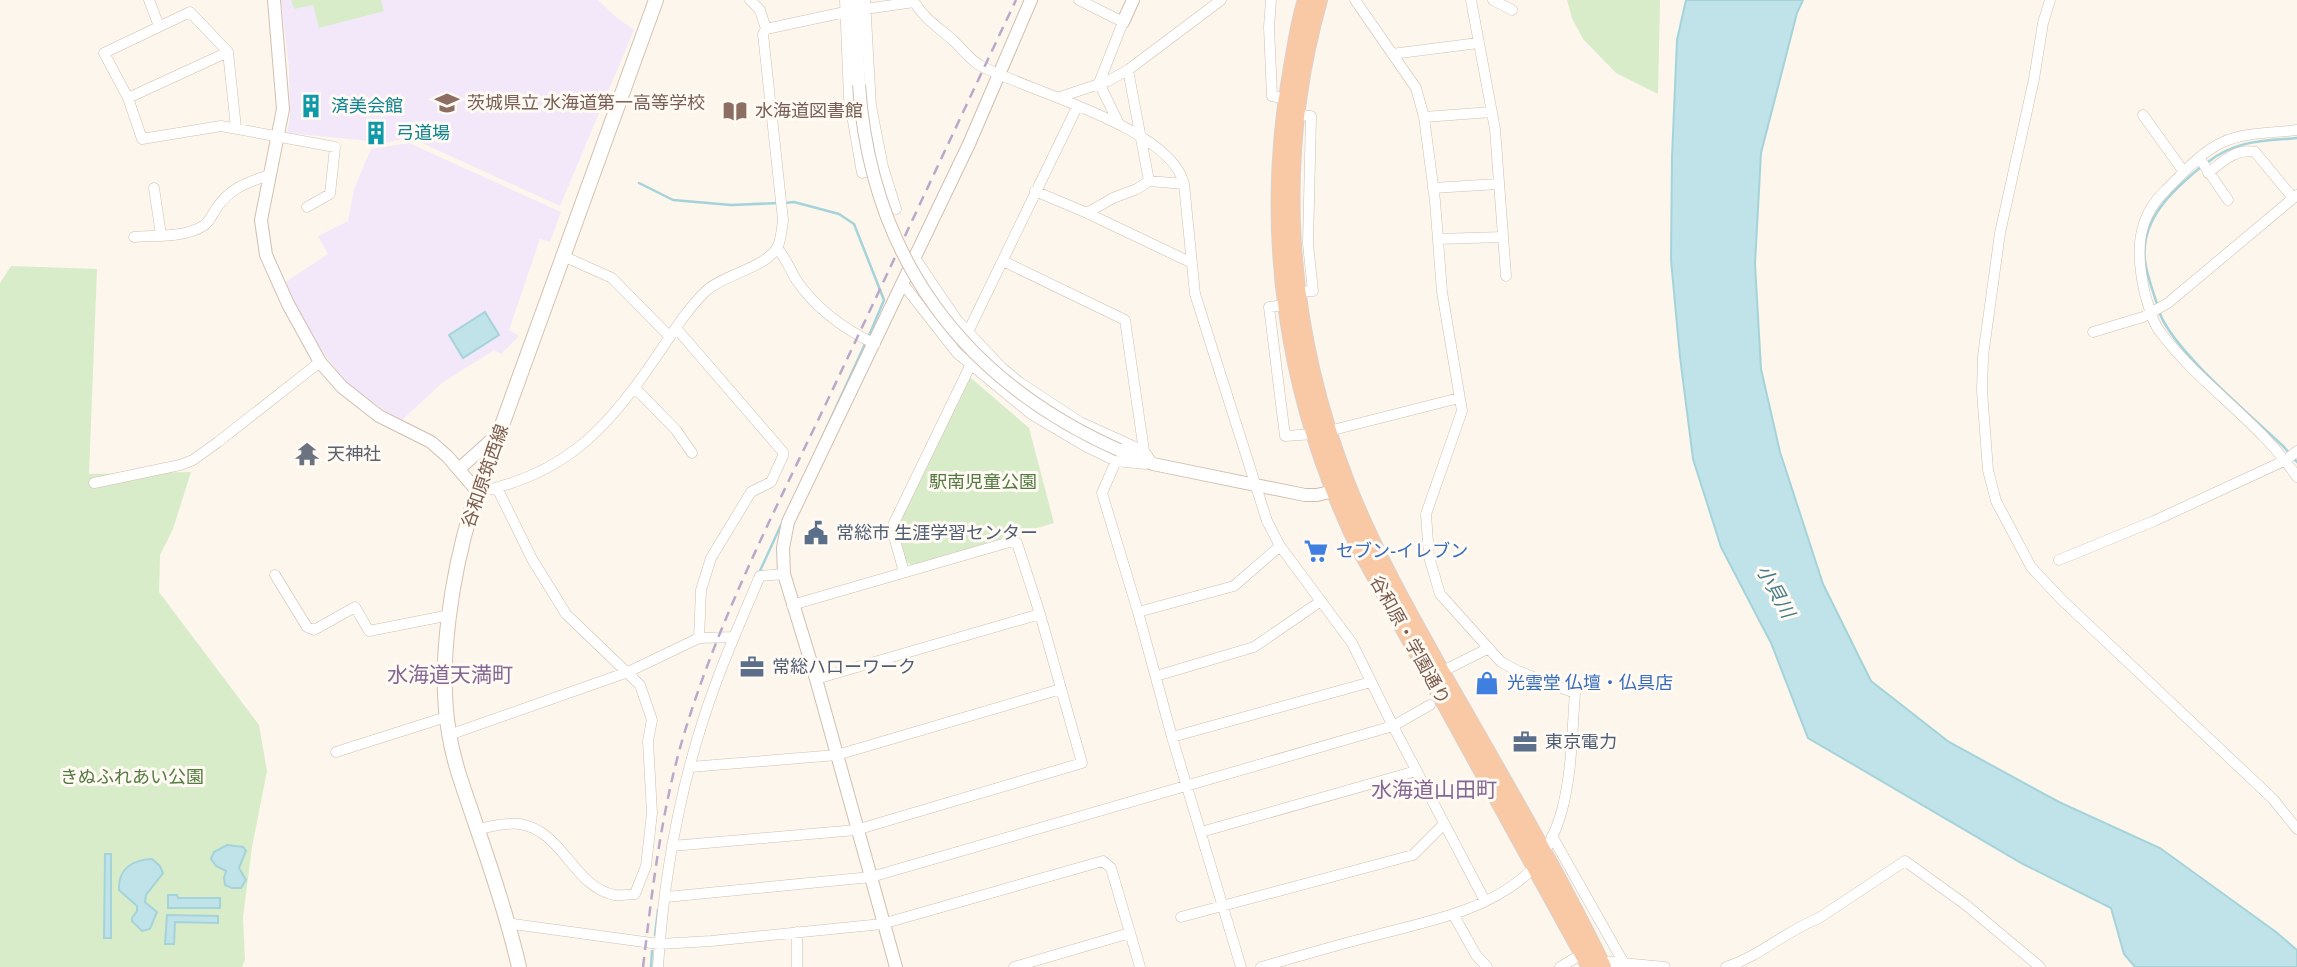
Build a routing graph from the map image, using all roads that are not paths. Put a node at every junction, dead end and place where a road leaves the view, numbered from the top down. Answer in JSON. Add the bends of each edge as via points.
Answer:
{"nodes":[{"id":1,"x":149,"y":0,"type":"edge"},
{"id":2,"x":274,"y":0,"type":"edge"},
{"id":3,"x":656,"y":0,"type":"edge"},
{"id":4,"x":750,"y":0,"type":"edge"},
{"id":5,"x":845,"y":0,"type":"edge"},
{"id":6,"x":1031,"y":0,"type":"edge"},
{"id":7,"x":1079,"y":0,"type":"edge"},
{"id":8,"x":1133,"y":0,"type":"edge"},
{"id":9,"x":1221,"y":0,"type":"edge"},
{"id":10,"x":1271,"y":0,"type":"edge"},
{"id":11,"x":1306,"y":0,"type":"edge"},
{"id":12,"x":1319,"y":0,"type":"edge"},
{"id":13,"x":1354,"y":0,"type":"edge"},
{"id":14,"x":1471,"y":0,"type":"edge"},
{"id":15,"x":1493,"y":0,"type":"edge"},
{"id":16,"x":2050,"y":0,"type":"edge"},
{"id":17,"x":913,"y":1,"type":"edge"},
{"id":18,"x":862,"y":3,"type":"edge"},
{"id":19,"x":1512,"y":10,"type":"dead end"},
{"id":20,"x":845,"y":12,"type":"junction"},
{"id":21,"x":1123,"y":22,"type":"junction"},
{"id":22,"x":159,"y":26,"type":"junction"},
{"id":23,"x":766,"y":29,"type":"junction"},
{"id":24,"x":1478,"y":43,"type":"junction"},
{"id":25,"x":228,"y":52,"type":"junction"},
{"id":26,"x":1392,"y":54,"type":"junction"},
{"id":27,"x":1128,"y":70,"type":"junction"},
{"id":28,"x":1000,"y":75,"type":"junction"},
{"id":29,"x":1100,"y":83,"type":"junction"},
{"id":30,"x":1060,"y":97,"type":"junction"},
{"id":31,"x":128,"y":98,"type":"junction"},
{"id":32,"x":1286,"y":99,"type":"junction"},
{"id":33,"x":1077,"y":107,"type":"junction"},
{"id":34,"x":1492,"y":113,"type":"junction"},
{"id":35,"x":1297,"y":115,"type":"junction"},
{"id":36,"x":2143,"y":115,"type":"dead end"},
{"id":37,"x":1424,"y":117,"type":"junction"},
{"id":38,"x":1119,"y":124,"type":"junction"},
{"id":39,"x":236,"y":128,"type":"junction"},
{"id":40,"x":2297,"y":130,"type":"edge"},
{"id":41,"x":1139,"y":135,"type":"junction"},
{"id":42,"x":278,"y":137,"type":"junction"},
{"id":43,"x":2200,"y":159,"type":"junction"},
{"id":44,"x":883,"y":167,"type":"junction"},
{"id":45,"x":2184,"y":172,"type":"junction"},
{"id":46,"x":2208,"y":172,"type":"junction"},
{"id":47,"x":269,"y":175,"type":"junction"},
{"id":48,"x":1149,"y":181,"type":"junction"},
{"id":49,"x":1184,"y":184,"type":"junction"},
{"id":50,"x":1498,"y":184,"type":"junction"},
{"id":51,"x":154,"y":188,"type":"dead end"},
{"id":52,"x":1433,"y":188,"type":"junction"},
{"id":53,"x":1035,"y":191,"type":"junction"},
{"id":54,"x":1285,"y":197,"type":"junction"},
{"id":55,"x":1308,"y":197,"type":"junction"},
{"id":56,"x":2295,"y":197,"type":"edge"},
{"id":57,"x":2228,"y":200,"type":"dead end"},
{"id":58,"x":307,"y":207,"type":"dead end"},
{"id":59,"x":896,"y":209,"type":"dead end"},
{"id":60,"x":1087,"y":213,"type":"junction"},
{"id":61,"x":161,"y":235,"type":"junction"},
{"id":62,"x":134,"y":237,"type":"dead end"},
{"id":63,"x":1502,"y":237,"type":"junction"},
{"id":64,"x":1438,"y":239,"type":"junction"},
{"id":65,"x":777,"y":248,"type":"junction"},
{"id":66,"x":563,"y":256,"type":"junction"},
{"id":67,"x":915,"y":258,"type":"junction"},
{"id":68,"x":1003,"y":261,"type":"junction"},
{"id":69,"x":1190,"y":262,"type":"junction"},
{"id":70,"x":1506,"y":276,"type":"dead end"},
{"id":71,"x":903,"y":284,"type":"junction"},
{"id":72,"x":1297,"y":292,"type":"junction"},
{"id":73,"x":1286,"y":305,"type":"junction"},
{"id":74,"x":2155,"y":310,"type":"junction"},
{"id":75,"x":2093,"y":331,"type":"dead end"},
{"id":76,"x":673,"y":332,"type":"junction"},
{"id":77,"x":968,"y":332,"type":"junction"},
{"id":78,"x":875,"y":344,"type":"junction"},
{"id":79,"x":320,"y":362,"type":"junction"},
{"id":80,"x":968,"y":362,"type":"junction"},
{"id":81,"x":635,"y":388,"type":"junction"},
{"id":82,"x":1459,"y":398,"type":"junction"},
{"id":83,"x":500,"y":432,"type":"junction"},
{"id":84,"x":1321,"y":432,"type":"junction"},
{"id":85,"x":1144,"y":451,"type":"junction"},
{"id":86,"x":692,"y":453,"type":"dead end"},
{"id":87,"x":2292,"y":455,"type":"edge"},
{"id":88,"x":1117,"y":456,"type":"junction"},
{"id":89,"x":1153,"y":464,"type":"junction"},
{"id":90,"x":458,"y":469,"type":"junction"},
{"id":91,"x":2297,"y":477,"type":"edge"},
{"id":92,"x":94,"y":483,"type":"dead end"},
{"id":93,"x":1255,"y":486,"type":"junction"},
{"id":94,"x":497,"y":488,"type":"junction"},
{"id":95,"x":1341,"y":489,"type":"junction"},
{"id":96,"x":478,"y":492,"type":"junction"},
{"id":97,"x":1280,"y":546,"type":"junction"},
{"id":98,"x":2059,"y":560,"type":"dead end"},
{"id":99,"x":904,"y":572,"type":"junction"},
{"id":100,"x":784,"y":574,"type":"junction"},
{"id":101,"x":275,"y":575,"type":"dead end"},
{"id":102,"x":1321,"y":601,"type":"junction"},
{"id":103,"x":792,"y":605,"type":"junction"},
{"id":104,"x":1138,"y":612,"type":"junction"},
{"id":105,"x":1040,"y":614,"type":"junction"},
{"id":106,"x":450,"y":615,"type":"junction"},
{"id":107,"x":734,"y":637,"type":"junction"},
{"id":108,"x":699,"y":638,"type":"junction"},
{"id":109,"x":1489,"y":648,"type":"junction"},
{"id":110,"x":628,"y":671,"type":"junction"},
{"id":111,"x":1441,"y":672,"type":"junction"},
{"id":112,"x":1156,"y":676,"type":"junction"},
{"id":113,"x":816,"y":679,"type":"junction"},
{"id":114,"x":1371,"y":682,"type":"junction"},
{"id":115,"x":1061,"y":689,"type":"junction"},
{"id":116,"x":1430,"y":705,"type":"dead end"},
{"id":117,"x":446,"y":717,"type":"junction"},
{"id":118,"x":1393,"y":726,"type":"junction"},
{"id":119,"x":449,"y":735,"type":"junction"},
{"id":120,"x":1172,"y":737,"type":"junction"},
{"id":121,"x":336,"y":752,"type":"dead end"},
{"id":122,"x":837,"y":755,"type":"junction"},
{"id":123,"x":691,"y":767,"type":"junction"},
{"id":124,"x":1416,"y":771,"type":"junction"},
{"id":125,"x":1186,"y":785,"type":"junction"},
{"id":126,"x":1444,"y":824,"type":"junction"},
{"id":127,"x":477,"y":829,"type":"junction"},
{"id":128,"x":2297,"y":829,"type":"edge"},
{"id":129,"x":856,"y":830,"type":"junction"},
{"id":130,"x":1201,"y":832,"type":"junction"},
{"id":131,"x":1552,"y":836,"type":"junction"},
{"id":132,"x":672,"y":846,"type":"junction"},
{"id":133,"x":1539,"y":859,"type":"junction"},
{"id":134,"x":871,"y":877,"type":"junction"},
{"id":135,"x":666,"y":897,"type":"junction"},
{"id":136,"x":1485,"y":901,"type":"junction"},
{"id":137,"x":1222,"y":907,"type":"junction"},
{"id":138,"x":1452,"y":915,"type":"junction"},
{"id":139,"x":1181,"y":917,"type":"dead end"},
{"id":140,"x":883,"y":924,"type":"junction"},
{"id":141,"x":507,"y":925,"type":"junction"},
{"id":142,"x":797,"y":932,"type":"junction"},
{"id":143,"x":1130,"y":933,"type":"junction"},
{"id":144,"x":659,"y":944,"type":"junction"},
{"id":145,"x":1593,"y":961,"type":"edge"},
{"id":146,"x":1625,"y":965,"type":"edge"},
{"id":147,"x":519,"y":967,"type":"edge"},
{"id":148,"x":658,"y":967,"type":"edge"},
{"id":149,"x":797,"y":967,"type":"edge"},
{"id":150,"x":896,"y":967,"type":"edge"},
{"id":151,"x":1014,"y":967,"type":"edge"},
{"id":152,"x":1140,"y":967,"type":"edge"},
{"id":153,"x":1241,"y":967,"type":"edge"},
{"id":154,"x":1261,"y":967,"type":"edge"},
{"id":155,"x":1487,"y":967,"type":"edge"},
{"id":156,"x":1560,"y":967,"type":"edge"},
{"id":157,"x":1665,"y":967,"type":"edge"},
{"id":158,"x":1726,"y":967,"type":"edge"},
{"id":159,"x":2040,"y":967,"type":"edge"}],
"edges":[{"from":1,"to":22,"type":"street"},
{"from":2,"to":42,"type":"street","via":[[283,109]]},
{"from":3,"to":66,"type":"main road","name":"谷和原筑西線"},
{"from":4,"to":23,"type":"street","via":[[760,10]]},
{"from":5,"to":20,"type":"street"},
{"from":6,"to":28,"type":"street"},
{"from":7,"to":21,"type":"street"},
{"from":8,"to":21,"type":"street"},
{"from":9,"to":27,"type":"street"},
{"from":10,"to":32,"type":"street","via":[[1272,96]]},
{"from":11,"to":32,"type":"highway","name":"谷和原・学園通り"},
{"from":12,"to":35,"type":"highway","name":"谷和原・学園通り"},
{"from":13,"to":26,"type":"street"},
{"from":14,"to":24,"type":"street"},
{"from":15,"to":19,"type":"street"},
{"from":16,"to":128,"type":"street","via":[[2000,233],[1983,356],[1984,426],[1996,501],[2031,567],[2273,799]]},
{"from":17,"to":18,"type":"street"},
{"from":17,"to":28,"type":"street","via":[[927,20],[974,62]]},
{"from":18,"to":44,"type":"street","via":[[871,106]]},
{"from":18,"to":88,"type":"street","bridge":true,"via":[[859,85],[866,148],[898,244],[929,298],[971,349],[1012,387]]},
{"from":20,"to":23,"type":"street"},
{"from":20,"to":44,"type":"street","via":[[849,97],[862,173]]},
{"from":21,"to":29,"type":"street"},
{"from":22,"to":25,"type":"street","via":[[190,12]]},
{"from":22,"to":31,"type":"street","via":[[104,53]]},
{"from":23,"to":65,"type":"street","via":[[783,220]]},
{"from":24,"to":26,"type":"street"},
{"from":24,"to":34,"type":"street"},
{"from":25,"to":31,"type":"street"},
{"from":25,"to":39,"type":"street"},
{"from":26,"to":37,"type":"street","via":[[1416,88]]},
{"from":27,"to":29,"type":"street"},
{"from":27,"to":41,"type":"street"},
{"from":28,"to":30,"type":"street"},
{"from":28,"to":67,"type":"street"},
{"from":29,"to":30,"type":"street"},
{"from":29,"to":38,"type":"street"},
{"from":30,"to":33,"type":"street"},
{"from":31,"to":39,"type":"street","via":[[142,139],[221,126]]},
{"from":32,"to":54,"type":"highway","name":"谷和原・学園通り","via":[[1280,152]]},
{"from":33,"to":38,"type":"street"},
{"from":33,"to":53,"type":"street"},
{"from":34,"to":37,"type":"street"},
{"from":34,"to":50,"type":"street"},
{"from":35,"to":54,"type":"highway","name":"谷和原・学園通り"},
{"from":35,"to":55,"type":"street","via":[[1311,116]]},
{"from":36,"to":45,"type":"street"},
{"from":37,"to":52,"type":"street"},
{"from":38,"to":41,"type":"street"},
{"from":39,"to":42,"type":"street"},
{"from":40,"to":43,"type":"street","via":[[2233,138]]},
{"from":41,"to":48,"type":"street"},
{"from":41,"to":49,"type":"street","via":[[1174,162]]},
{"from":42,"to":47,"type":"street"},
{"from":42,"to":58,"type":"street","via":[[335,147],[330,194]]},
{"from":43,"to":45,"type":"street"},
{"from":43,"to":46,"type":"street"},
{"from":44,"to":59,"type":"street"},
{"from":45,"to":74,"type":"street","via":[[2150,207],[2143,228],[2138,257]]},
{"from":46,"to":56,"type":"street","via":[[2239,152],[2255,152]]},
{"from":46,"to":57,"type":"street"},
{"from":47,"to":61,"type":"street","via":[[237,186],[200,228]]},
{"from":47,"to":79,"type":"street","via":[[261,220],[266,255]]},
{"from":48,"to":49,"type":"street"},
{"from":48,"to":60,"type":"street"},
{"from":49,"to":69,"type":"street"},
{"from":50,"to":52,"type":"street"},
{"from":50,"to":63,"type":"street"},
{"from":51,"to":61,"type":"street"},
{"from":52,"to":64,"type":"street"},
{"from":53,"to":60,"type":"street"},
{"from":53,"to":68,"type":"street"},
{"from":54,"to":55,"type":"street"},
{"from":54,"to":72,"type":"highway","name":"谷和原・学園通り"},
{"from":54,"to":73,"type":"highway","name":"谷和原・学園通り","via":[[1280,244]]},
{"from":55,"to":72,"type":"street","via":[[1313,291]]},
{"from":56,"to":74,"type":"street"},
{"from":60,"to":69,"type":"street"},
{"from":61,"to":62,"type":"street"},
{"from":63,"to":64,"type":"street"},
{"from":63,"to":70,"type":"street"},
{"from":64,"to":82,"type":"street"},
{"from":65,"to":76,"type":"street","via":[[714,285]]},
{"from":65,"to":78,"type":"street","via":[[816,303],[847,331]]},
{"from":66,"to":76,"type":"street","via":[[612,278]]},
{"from":66,"to":83,"type":"main road","name":"谷和原筑西線"},
{"from":67,"to":71,"type":"street"},
{"from":67,"to":77,"type":"street"},
{"from":68,"to":77,"type":"street"},
{"from":68,"to":85,"type":"street","via":[[1125,320]]},
{"from":69,"to":93,"type":"street","via":[[1195,294]]},
{"from":71,"to":78,"type":"street"},
{"from":71,"to":80,"type":"street"},
{"from":72,"to":84,"type":"highway","name":"谷和原・学園通り","via":[[1318,392]]},
{"from":73,"to":84,"type":"highway","name":"谷和原・学園通り","via":[[1294,357]]},
{"from":73,"to":84,"type":"street","via":[[1269,307],[1285,436]]},
{"from":74,"to":75,"type":"street"},
{"from":74,"to":87,"type":"street","via":[[2158,331],[2175,350]]},
{"from":76,"to":81,"type":"street"},
{"from":76,"to":108,"type":"street","via":[[782,448],[783,456],[771,482],[751,492],[711,558],[701,590]]},
{"from":77,"to":80,"type":"street"},
{"from":77,"to":85,"type":"street","via":[[1001,367],[1050,403]]},
{"from":78,"to":100,"type":"street","via":[[788,522]]},
{"from":79,"to":90,"type":"street","via":[[354,399],[430,442]]},
{"from":79,"to":92,"type":"street","via":[[193,460]]},
{"from":80,"to":88,"type":"street","via":[[1031,414],[1085,446]]},
{"from":80,"to":99,"type":"street","via":[[894,523],[892,533]]},
{"from":81,"to":86,"type":"street"},
{"from":81,"to":94,"type":"street","via":[[608,422],[565,459]]},
{"from":82,"to":84,"type":"street"},
{"from":82,"to":109,"type":"street","via":[[1462,411],[1426,514],[1426,533],[1440,594]]},
{"from":83,"to":90,"type":"street"},
{"from":83,"to":96,"type":"main road","name":"谷和原筑西線"},
{"from":84,"to":95,"type":"highway","name":"谷和原・学園通り"},
{"from":85,"to":89,"type":"street"},
{"from":87,"to":91,"type":"street"},
{"from":87,"to":98,"type":"street"},
{"from":88,"to":89,"type":"street"},
{"from":88,"to":104,"type":"street","via":[[1102,493]]},
{"from":89,"to":93,"type":"street"},
{"from":90,"to":96,"type":"street"},
{"from":93,"to":95,"type":"street","via":[[1305,495]]},
{"from":93,"to":97,"type":"street"},
{"from":94,"to":96,"type":"street"},
{"from":94,"to":110,"type":"street","via":[[566,614]]},
{"from":95,"to":111,"type":"highway","name":"谷和原・学園通り"},
{"from":95,"to":133,"type":"highway","name":"谷和原・学園通り","via":[[1359,547]]},
{"from":96,"to":106,"type":"main road","name":"谷和原筑西線","via":[[462,543]]},
{"from":97,"to":102,"type":"street"},
{"from":97,"to":104,"type":"street","via":[[1234,586]]},
{"from":99,"to":103,"type":"street"},
{"from":99,"to":105,"type":"street","via":[[1013,541]]},
{"from":100,"to":103,"type":"street"},
{"from":100,"to":107,"type":"street","via":[[760,576]]},
{"from":101,"to":106,"type":"street","via":[[307,627],[314,630],[355,607],[369,631]]},
{"from":102,"to":112,"type":"street","via":[[1254,647]]},
{"from":102,"to":114,"type":"street","via":[[1352,643]]},
{"from":103,"to":113,"type":"street"},
{"from":104,"to":112,"type":"street"},
{"from":105,"to":113,"type":"street"},
{"from":105,"to":115,"type":"street"},
{"from":106,"to":117,"type":"main road","name":"谷和原筑西線"},
{"from":107,"to":108,"type":"street"},
{"from":107,"to":123,"type":"street"},
{"from":108,"to":110,"type":"street"},
{"from":109,"to":111,"type":"street"},
{"from":109,"to":131,"type":"street","via":[[1501,662],[1575,694],[1566,791]]},
{"from":110,"to":119,"type":"street"},
{"from":110,"to":127,"type":"street","via":[[640,685],[652,720],[648,741],[652,813],[646,866],[635,894],[615,895],[586,881],[556,844],[533,829],[520,824]]},
{"from":111,"to":133,"type":"highway","name":"谷和原・学園通り"},
{"from":112,"to":120,"type":"street"},
{"from":113,"to":122,"type":"street"},
{"from":114,"to":118,"type":"street"},
{"from":114,"to":120,"type":"street"},
{"from":115,"to":122,"type":"street"},
{"from":115,"to":129,"type":"street","via":[[1082,763]]},
{"from":116,"to":118,"type":"street"},
{"from":117,"to":119,"type":"main road","name":"谷和原筑西線"},
{"from":117,"to":121,"type":"street"},
{"from":118,"to":124,"type":"street"},
{"from":118,"to":125,"type":"street"},
{"from":119,"to":127,"type":"main road","name":"谷和原筑西線"},
{"from":120,"to":125,"type":"street"},
{"from":122,"to":123,"type":"street"},
{"from":122,"to":129,"type":"street"},
{"from":123,"to":132,"type":"street"},
{"from":124,"to":126,"type":"street"},
{"from":124,"to":130,"type":"street"},
{"from":125,"to":130,"type":"street"},
{"from":125,"to":134,"type":"street"},
{"from":126,"to":136,"type":"street"},
{"from":126,"to":137,"type":"street","via":[[1413,855]]},
{"from":127,"to":141,"type":"main road","name":"谷和原筑西線"},
{"from":129,"to":132,"type":"street"},
{"from":129,"to":134,"type":"street"},
{"from":130,"to":137,"type":"street"},
{"from":131,"to":133,"type":"street"},
{"from":131,"to":146,"type":"street"},
{"from":132,"to":135,"type":"street"},
{"from":133,"to":136,"type":"street","via":[[1524,877]]},
{"from":133,"to":145,"type":"highway","name":"谷和原・学園通り"},
{"from":134,"to":135,"type":"street"},
{"from":134,"to":140,"type":"street"},
{"from":135,"to":144,"type":"street"},
{"from":136,"to":138,"type":"street"},
{"from":137,"to":139,"type":"street"},
{"from":137,"to":153,"type":"street"},
{"from":138,"to":154,"type":"street"},
{"from":138,"to":155,"type":"street"},
{"from":140,"to":142,"type":"street"},
{"from":140,"to":143,"type":"street","via":[[1103,861],[1111,868]]},
{"from":140,"to":150,"type":"street"},
{"from":141,"to":144,"type":"street"},
{"from":141,"to":147,"type":"main road","name":"谷和原筑西線"},
{"from":142,"to":144,"type":"street"},
{"from":142,"to":149,"type":"street"},
{"from":143,"to":151,"type":"street"},
{"from":143,"to":152,"type":"street"},
{"from":144,"to":148,"type":"street"},
{"from":145,"to":146,"type":"street"},
{"from":145,"to":156,"type":"street"},
{"from":146,"to":157,"type":"street"},
{"from":158,"to":159,"type":"street","via":[[1819,918],[1905,861]]}]}
